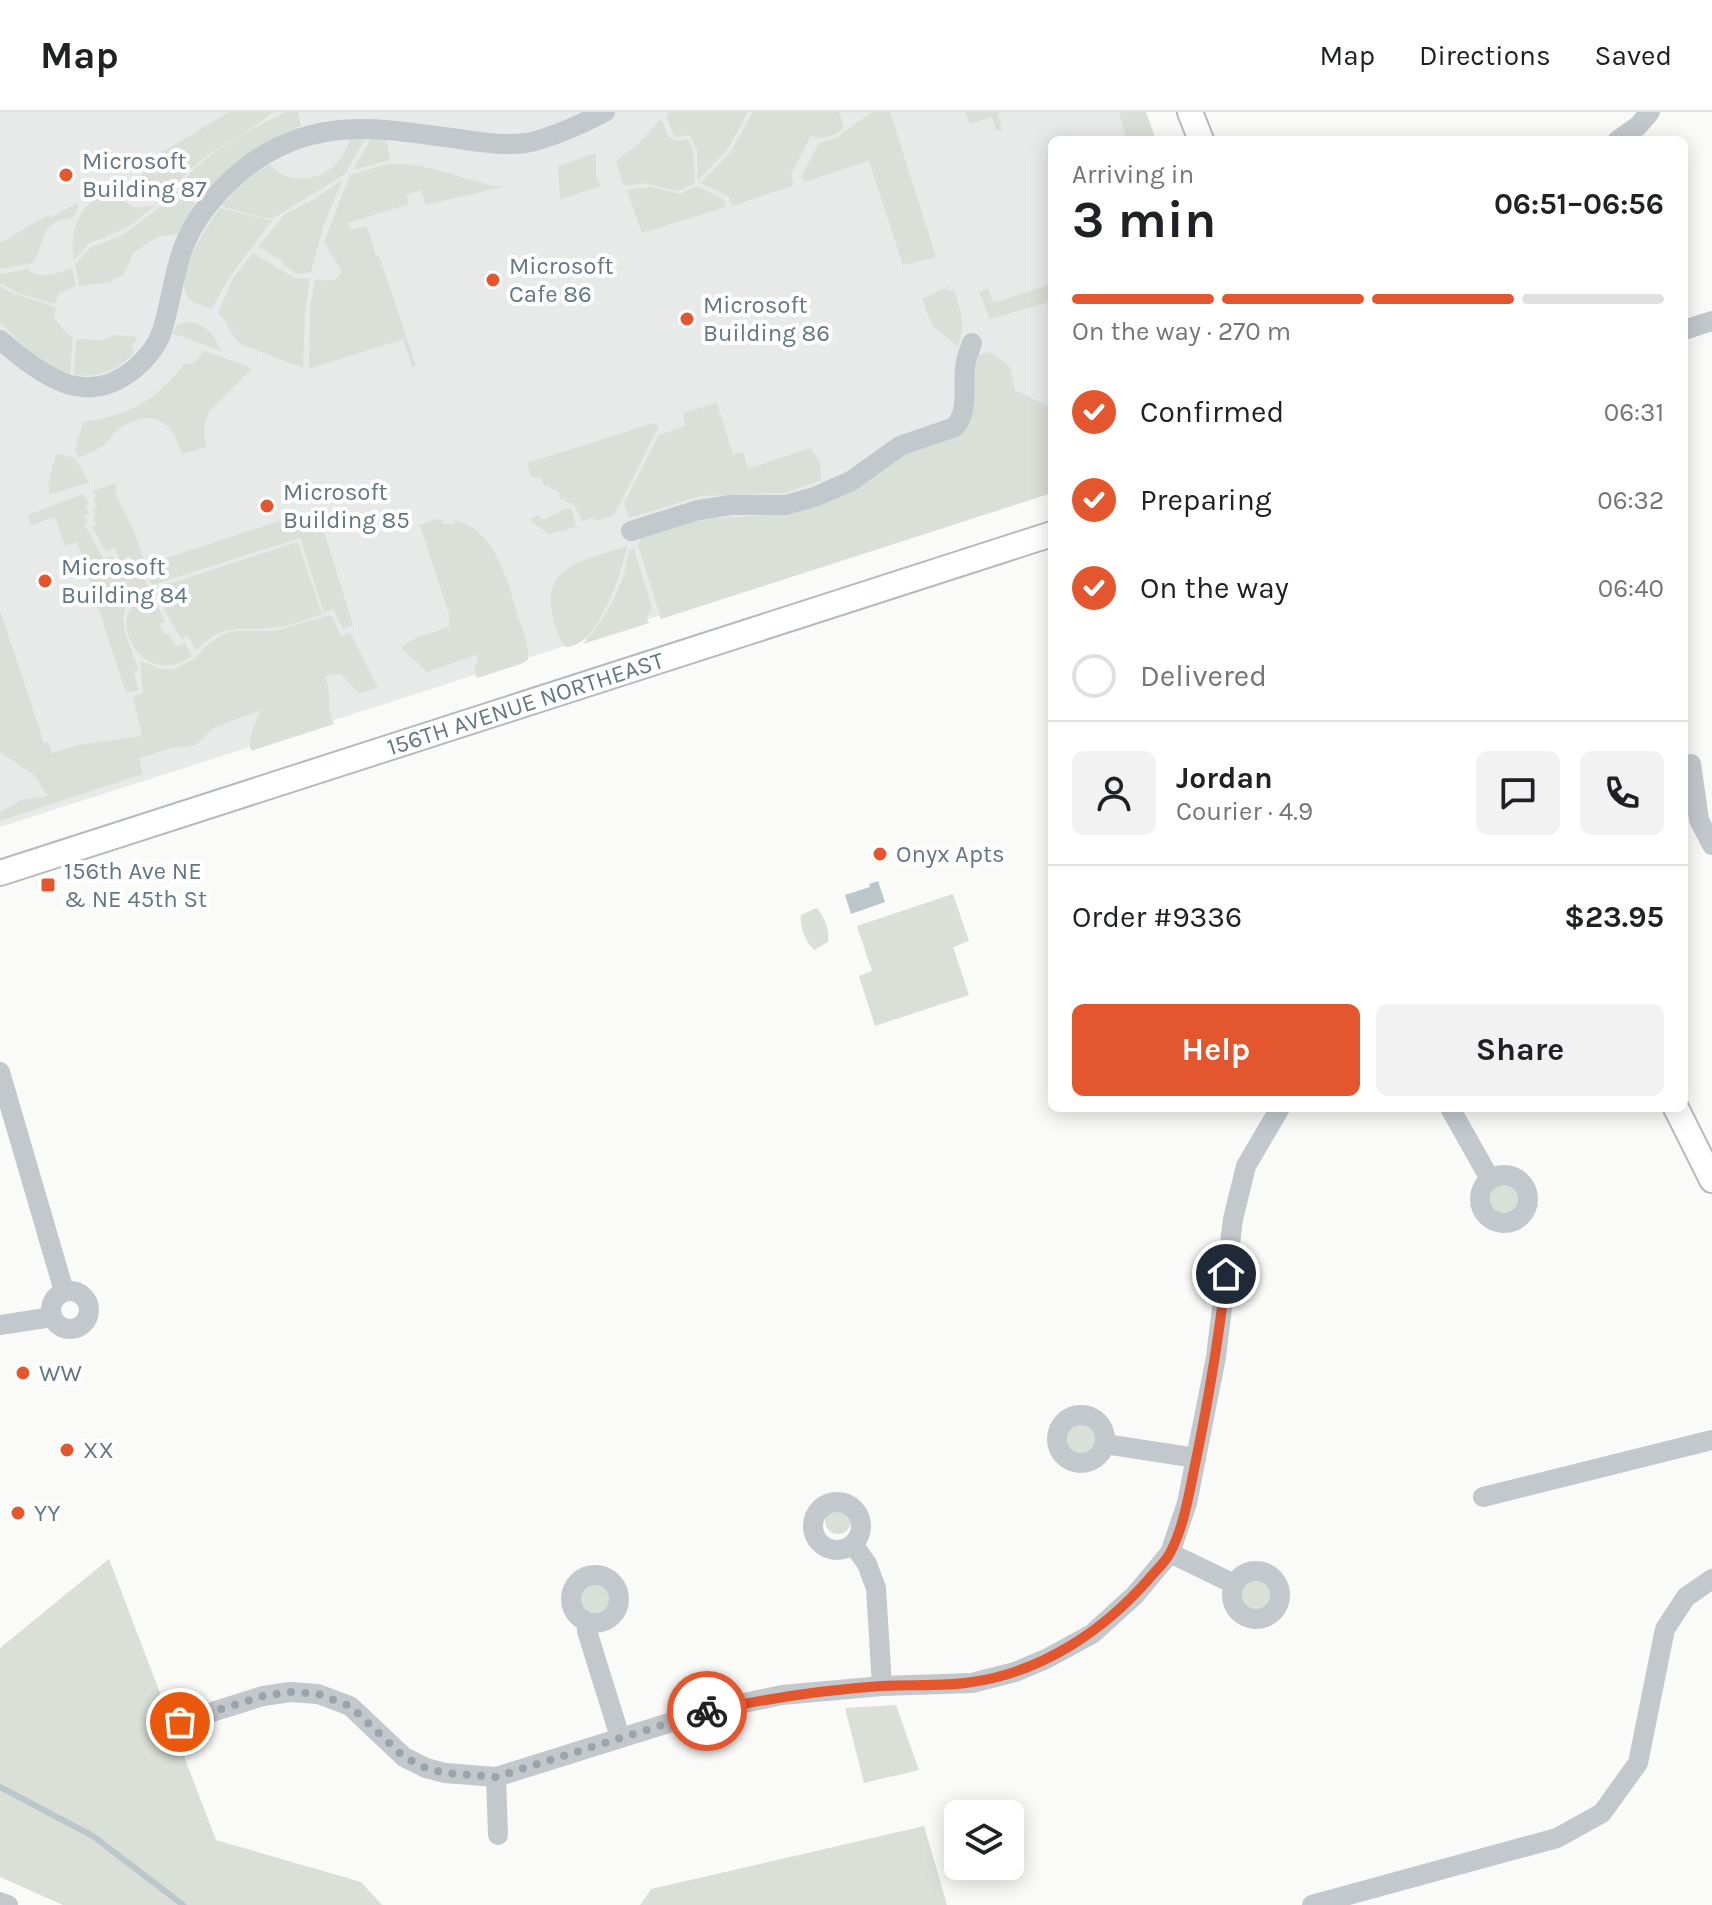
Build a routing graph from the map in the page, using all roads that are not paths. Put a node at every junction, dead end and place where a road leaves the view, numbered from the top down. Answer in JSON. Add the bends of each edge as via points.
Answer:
{"nodes":[{"id":1,"x":605,"y":112,"type":"edge"},
{"id":2,"x":1190,"y":112,"type":"edge"},
{"id":3,"x":1650,"y":112,"type":"edge"},
{"id":4,"x":1199,"y":136,"type":"edge"},
{"id":5,"x":1624,"y":136,"type":"edge"},
{"id":6,"x":1712,"y":321,"type":"edge"},
{"id":7,"x":1688,"y":329,"type":"edge"},
{"id":8,"x":0,"y":340,"type":"edge"},
{"id":9,"x":972,"y":343,"type":"dead end"},
{"id":10,"x":631,"y":531,"type":"dead end"},
{"id":11,"x":1048,"y":535,"type":"edge"},
{"id":12,"x":1691,"y":764,"type":"dead end"},
{"id":13,"x":1691,"y":823,"type":"edge"},
{"id":14,"x":1712,"y":845,"type":"edge"},
{"id":15,"x":0,"y":873,"type":"edge"},
{"id":16,"x":0,"y":1072,"type":"edge"},
{"id":17,"x":1278,"y":1112,"type":"edge"},
{"id":18,"x":1452,"y":1112,"type":"edge"},
{"id":19,"x":1678,"y":1112,"type":"edge"},
{"id":20,"x":1490,"y":1179,"type":"dead end"},
{"id":21,"x":1712,"y":1180,"type":"edge"},
{"id":22,"x":64,"y":1291,"type":"junction"},
{"id":23,"x":52,"y":1317,"type":"junction"},
{"id":24,"x":0,"y":1325,"type":"edge"},
{"id":25,"x":1712,"y":1440,"type":"edge"},
{"id":26,"x":1105,"y":1444,"type":"dead end"},
{"id":27,"x":1196,"y":1458,"type":"junction"},
{"id":28,"x":1483,"y":1497,"type":"dead end"},
{"id":29,"x":853,"y":1544,"type":"dead end"},
{"id":30,"x":1170,"y":1553,"type":"junction"},
{"id":31,"x":1712,"y":1579,"type":"edge"},
{"id":32,"x":1234,"y":1584,"type":"dead end"},
{"id":33,"x":589,"y":1623,"type":"dead end"},
{"id":34,"x":882,"y":1686,"type":"junction"},
{"id":35,"x":180,"y":1722,"type":"dead end"},
{"id":36,"x":620,"y":1737,"type":"junction"},
{"id":37,"x":496,"y":1777,"type":"junction"},
{"id":38,"x":498,"y":1835,"type":"dead end"},
{"id":39,"x":0,"y":1902,"type":"edge"},
{"id":40,"x":8,"y":1905,"type":"edge"},
{"id":41,"x":1312,"y":1905,"type":"edge"}],
"edges":[{"from":1,"to":8,"type":"street","via":[[526,143],[485,143],[375,128],[337,129],[293,142],[259,158],[222,189],[194,226],[179,257],[162,331],[128,373],[110,383],[78,387],[46,376]]},
{"from":2,"to":4,"type":"main road"},
{"from":3,"to":5,"type":"street"},
{"from":6,"to":7,"type":"street"},
{"from":9,"to":10,"type":"street","via":[[965,402],[955,427],[900,446],[851,481],[817,496],[770,507],[698,510]]},
{"from":11,"to":15,"type":"main road","name":"156TH AVENUE NORTHEAST"},
{"from":12,"to":13,"type":"street"},
{"from":13,"to":14,"type":"street"},
{"from":16,"to":22,"type":"street"},
{"from":17,"to":27,"type":"street","via":[[1246,1166],[1233,1219],[1216,1357]]},
{"from":18,"to":20,"type":"street"},
{"from":19,"to":21,"type":"main road"},
{"from":22,"to":23,"type":"street","via":[[53,1299]]},
{"from":22,"to":23,"type":"street","via":[[82,1295],[89,1307],[87,1319],[72,1330],[60,1327]]},
{"from":23,"to":24,"type":"street"},
{"from":25,"to":28,"type":"street"},
{"from":26,"to":27,"type":"street"},
{"from":27,"to":30,"type":"street"},
{"from":29,"to":34,"type":"street","via":[[876,1588]]},
{"from":30,"to":32,"type":"street"},
{"from":30,"to":34,"type":"street","via":[[1092,1634],[1046,1659],[972,1683]]},
{"from":31,"to":41,"type":"street","via":[[1686,1597],[1665,1629],[1638,1763],[1602,1813],[1557,1838]]},
{"from":33,"to":36,"type":"street","via":[[587,1631]]},
{"from":34,"to":36,"type":"street","via":[[782,1695]]},
{"from":35,"to":37,"type":"street","via":[[263,1696],[318,1694],[350,1706],[404,1757],[426,1768]]},
{"from":36,"to":37,"type":"street"},
{"from":37,"to":38,"type":"street"},
{"from":39,"to":40,"type":"street"}]}
